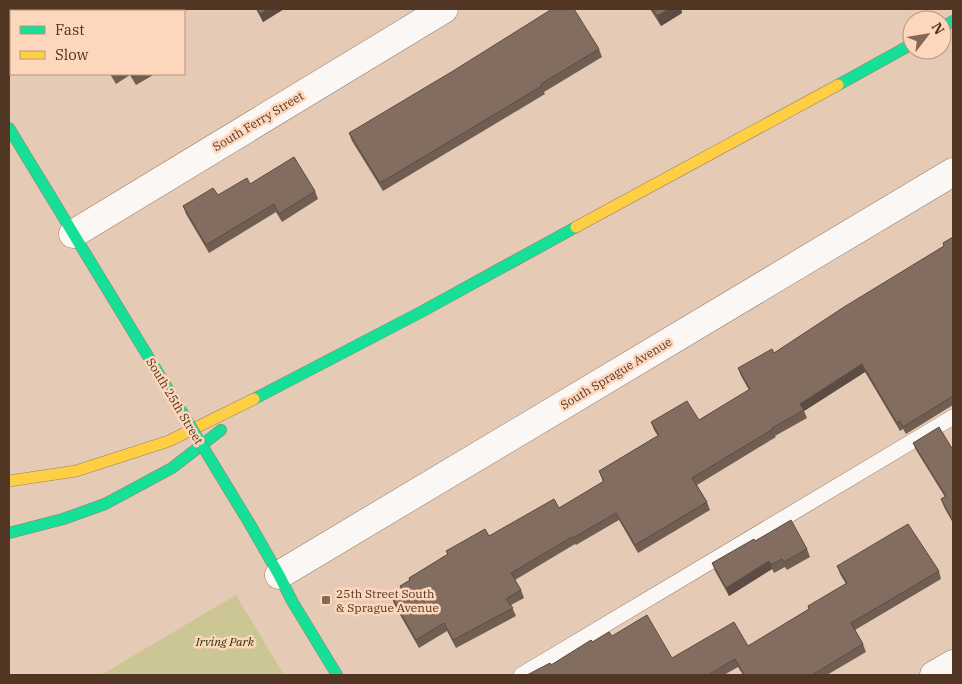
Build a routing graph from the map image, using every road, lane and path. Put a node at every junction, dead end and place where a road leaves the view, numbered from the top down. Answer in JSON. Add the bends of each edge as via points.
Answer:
{"nodes":[{"id":1,"x":444,"y":9,"type":"edge"},
{"id":2,"x":902,"y":49,"type":"edge"},
{"id":3,"x":9,"y":128,"type":"edge"},
{"id":4,"x":953,"y":172,"type":"edge"},
{"id":5,"x":73,"y":234,"type":"junction"},
{"id":6,"x":275,"y":390,"type":"junction"},
{"id":7,"x":953,"y":417,"type":"edge"},
{"id":8,"x":18,"y":469,"type":"dead end"},
{"id":9,"x":76,"y":470,"type":"junction"},
{"id":10,"x":9,"y":481,"type":"edge"},
{"id":11,"x":9,"y":533,"type":"edge"},
{"id":12,"x":279,"y":575,"type":"junction"},
{"id":13,"x":953,"y":664,"type":"edge"},
{"id":14,"x":336,"y":675,"type":"edge"},
{"id":15,"x":521,"y":675,"type":"edge"},
{"id":16,"x":934,"y":675,"type":"edge"}],
"edges":[{"from":1,"to":5,"type":"street","name":"South Ferry Street"},
{"from":2,"to":6,"type":"main road"},
{"from":3,"to":5,"type":"main road","name":"South 25th Street"},
{"from":4,"to":12,"type":"street","name":"South Sprague Avenue"},
{"from":5,"to":12,"type":"main road","name":"South 25th Street","bridge":true},
{"from":6,"to":9,"type":"main road","via":[[169,441]]},
{"from":6,"to":11,"type":"main road","via":[[172,468],[105,504],[64,519]]},
{"from":7,"to":15,"type":"lane"},
{"from":8,"to":9,"type":"main road"},
{"from":9,"to":10,"type":"main road"},
{"from":12,"to":14,"type":"main road","name":"South 25th Street"},
{"from":13,"to":16,"type":"street"}]}
